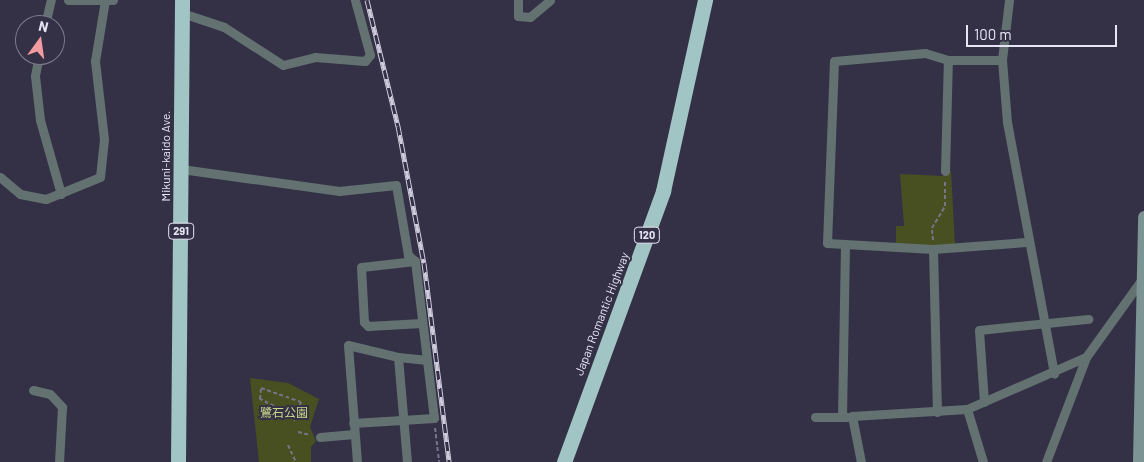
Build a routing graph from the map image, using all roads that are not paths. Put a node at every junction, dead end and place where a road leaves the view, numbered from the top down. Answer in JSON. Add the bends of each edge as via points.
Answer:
{"nodes":[{"id":1,"x":52,"y":0,"type":"edge"},
{"id":2,"x":68,"y":0,"type":"edge"},
{"id":3,"x":105,"y":0,"type":"edge"},
{"id":4,"x":113,"y":0,"type":"edge"},
{"id":5,"x":355,"y":0,"type":"edge"},
{"id":6,"x":518,"y":0,"type":"edge"},
{"id":7,"x":550,"y":0,"type":"edge"},
{"id":8,"x":705,"y":0,"type":"edge"},
{"id":9,"x":1009,"y":0,"type":"edge"},
{"id":10,"x":182,"y":7,"type":"edge"},
{"id":11,"x":48,"y":15,"type":"edge"},
{"id":12,"x":948,"y":60,"type":"junction"},
{"id":13,"x":1002,"y":60,"type":"junction"},
{"id":14,"x":37,"y":65,"type":"edge"},
{"id":15,"x":181,"y":169,"type":"junction"},
{"id":16,"x":945,"y":171,"type":"road end"},
{"id":17,"x":0,"y":177,"type":"edge"},
{"id":18,"x":61,"y":194,"type":"junction"},
{"id":19,"x":1144,"y":217,"type":"edge"},
{"id":20,"x":1026,"y":242,"type":"junction"},
{"id":21,"x":845,"y":246,"type":"junction"},
{"id":22,"x":933,"y":250,"type":"junction"},
{"id":23,"x":415,"y":261,"type":"junction"},
{"id":24,"x":1142,"y":279,"type":"junction"},
{"id":25,"x":1088,"y":319,"type":"dead end"},
{"id":26,"x":1042,"y":322,"type":"junction"},
{"id":27,"x":422,"y":323,"type":"junction"},
{"id":28,"x":398,"y":357,"type":"junction"},
{"id":29,"x":1086,"y":357,"type":"junction"},
{"id":30,"x":427,"y":360,"type":"junction"},
{"id":31,"x":1054,"y":374,"type":"junction"},
{"id":32,"x":33,"y":390,"type":"dead end"},
{"id":33,"x":984,"y":402,"type":"junction"},
{"id":34,"x":967,"y":409,"type":"junction"},
{"id":35,"x":937,"y":412,"type":"junction"},
{"id":36,"x":852,"y":416,"type":"junction"},
{"id":37,"x":815,"y":417,"type":"dead end"},
{"id":38,"x":842,"y":417,"type":"junction"},
{"id":39,"x":403,"y":420,"type":"junction"},
{"id":40,"x":353,"y":423,"type":"junction"},
{"id":41,"x":354,"y":434,"type":"junction"},
{"id":42,"x":320,"y":437,"type":"road end"},
{"id":43,"x":59,"y":462,"type":"edge"},
{"id":44,"x":178,"y":462,"type":"edge"},
{"id":45,"x":357,"y":462,"type":"edge"},
{"id":46,"x":407,"y":462,"type":"edge"},
{"id":47,"x":564,"y":462,"type":"edge"},
{"id":48,"x":861,"y":462,"type":"edge"},
{"id":49,"x":983,"y":462,"type":"edge"},
{"id":50,"x":1046,"y":462,"type":"edge"},
{"id":51,"x":1139,"y":462,"type":"edge"}],
"edges":[{"from":1,"to":11,"type":"street"},
{"from":2,"to":3,"type":"street"},
{"from":3,"to":4,"type":"street"},
{"from":3,"to":18,"type":"street","via":[[95,62],[103,170],[94,181]]},
{"from":5,"to":10,"type":"street","via":[[370,54],[365,61],[315,57],[283,65],[224,27]]},
{"from":6,"to":7,"type":"street","via":[[518,16],[530,17]]},
{"from":8,"to":47,"type":"highway","name":"Japan Romantic Highway","number":"120","via":[[663,191]]},
{"from":9,"to":13,"type":"street"},
{"from":10,"to":15,"type":"highway","name":"Mikuni-kaido Ave.","number":"291"},
{"from":12,"to":13,"type":"street"},
{"from":12,"to":16,"type":"street"},
{"from":12,"to":21,"type":"street","via":[[925,53],[834,61],[827,243]]},
{"from":13,"to":20,"type":"street"},
{"from":14,"to":18,"type":"street","via":[[35,76],[40,120]]},
{"from":15,"to":23,"type":"street","via":[[339,191],[396,184],[408,255]]},
{"from":15,"to":44,"type":"highway","name":"Mikuni-kaido Ave.","number":"291"},
{"from":17,"to":18,"type":"street","via":[[20,194],[46,199]]},
{"from":19,"to":24,"type":"main road"},
{"from":20,"to":22,"type":"street"},
{"from":20,"to":26,"type":"street"},
{"from":21,"to":22,"type":"street"},
{"from":21,"to":38,"type":"street"},
{"from":22,"to":35,"type":"street"},
{"from":23,"to":27,"type":"street"},
{"from":23,"to":27,"type":"street","via":[[361,267],[364,322],[368,326]]},
{"from":24,"to":29,"type":"street"},
{"from":24,"to":51,"type":"main road"},
{"from":25,"to":26,"type":"street"},
{"from":26,"to":31,"type":"street"},
{"from":26,"to":33,"type":"street","via":[[979,330]]},
{"from":27,"to":30,"type":"street"},
{"from":28,"to":30,"type":"street"},
{"from":28,"to":39,"type":"street"},
{"from":28,"to":40,"type":"street","via":[[348,346]]},
{"from":29,"to":31,"type":"street"},
{"from":29,"to":50,"type":"street"},
{"from":30,"to":39,"type":"street","via":[[434,418]]},
{"from":31,"to":33,"type":"street"},
{"from":32,"to":43,"type":"street","via":[[50,394],[62,407]]},
{"from":33,"to":34,"type":"street"},
{"from":34,"to":35,"type":"street"},
{"from":34,"to":49,"type":"street"},
{"from":35,"to":36,"type":"street"},
{"from":36,"to":38,"type":"street"},
{"from":36,"to":48,"type":"street"},
{"from":37,"to":38,"type":"street"},
{"from":39,"to":40,"type":"street"},
{"from":39,"to":46,"type":"street"},
{"from":40,"to":41,"type":"street"},
{"from":41,"to":42,"type":"street"},
{"from":41,"to":45,"type":"street"}]}
